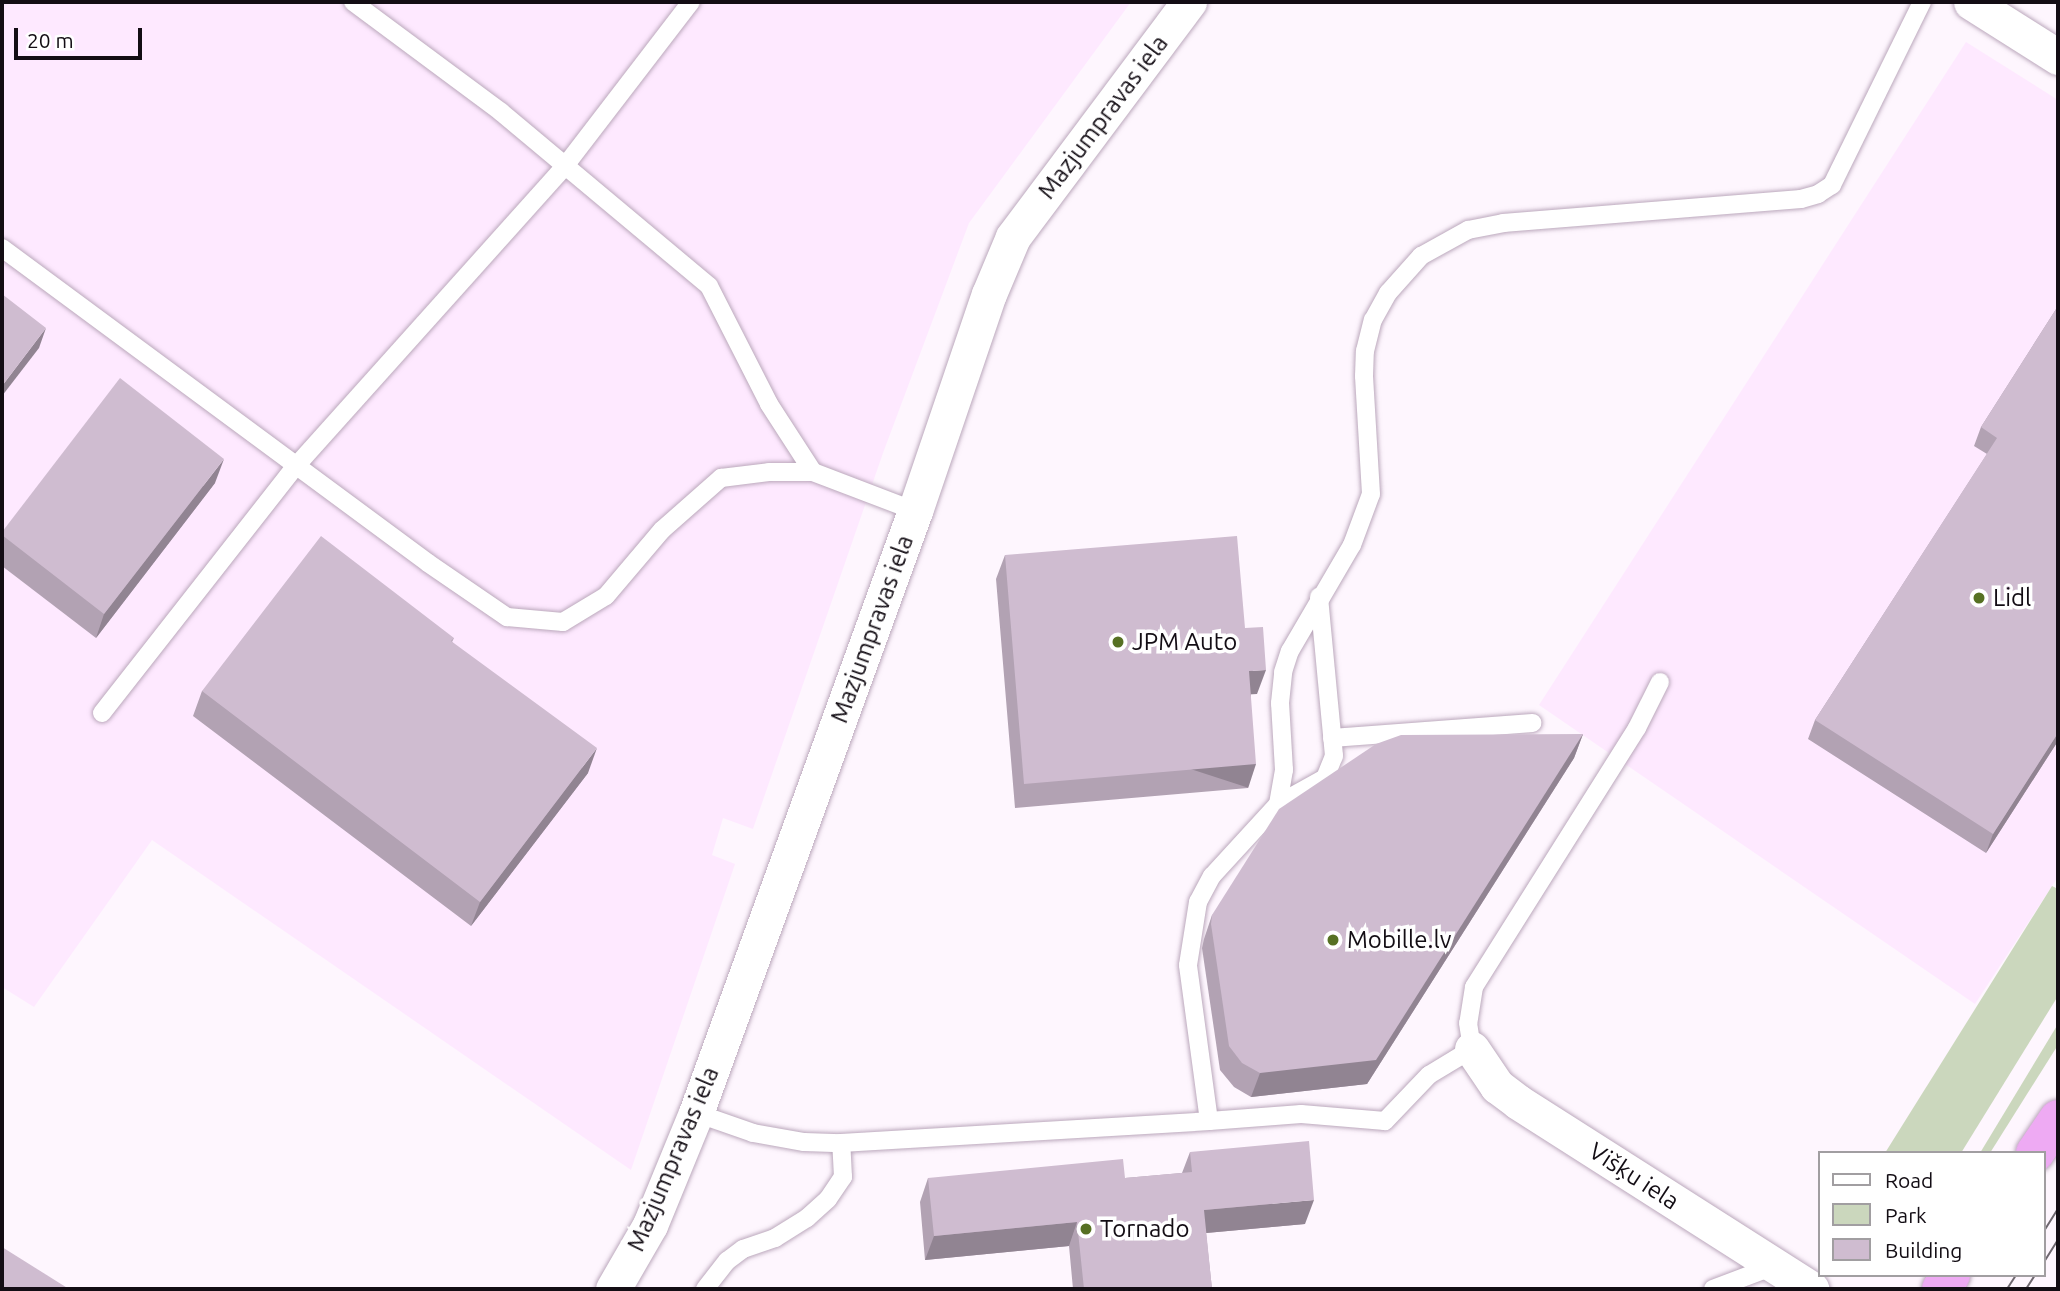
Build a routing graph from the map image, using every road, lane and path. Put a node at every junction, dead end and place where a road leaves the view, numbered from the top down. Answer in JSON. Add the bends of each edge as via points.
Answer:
{"nodes":[{"id":1,"x":353,"y":2,"type":"edge"},
{"id":2,"x":691,"y":2,"type":"edge"},
{"id":3,"x":1189,"y":2,"type":"edge"},
{"id":4,"x":1922,"y":2,"type":"edge"},
{"id":5,"x":1971,"y":2,"type":"edge"},
{"id":6,"x":2058,"y":57,"type":"edge"},
{"id":7,"x":565,"y":166,"type":"junction"},
{"id":8,"x":2,"y":248,"type":"edge"},
{"id":9,"x":296,"y":466,"type":"junction"},
{"id":10,"x":813,"y":472,"type":"junction"},
{"id":11,"x":915,"y":511,"type":"junction"},
{"id":12,"x":1319,"y":597,"type":"junction"},
{"id":13,"x":1660,"y":682,"type":"dead end"},
{"id":14,"x":102,"y":713,"type":"dead end"},
{"id":15,"x":1532,"y":723,"type":"dead end"},
{"id":16,"x":1332,"y":738,"type":"junction"},
{"id":17,"x":1278,"y":804,"type":"junction"},
{"id":18,"x":1472,"y":1049,"type":"junction"},
{"id":19,"x":696,"y":1113,"type":"junction"},
{"id":20,"x":2058,"y":1119,"type":"edge"},
{"id":21,"x":1209,"y":1121,"type":"junction"},
{"id":22,"x":841,"y":1143,"type":"junction"},
{"id":23,"x":2036,"y":1151,"type":"edge"},
{"id":24,"x":1774,"y":1266,"type":"junction"},
{"id":25,"x":613,"y":1289,"type":"edge"},
{"id":26,"x":705,"y":1289,"type":"edge"},
{"id":27,"x":1713,"y":1289,"type":"edge"},
{"id":28,"x":1811,"y":1289,"type":"edge"}],
"edges":[{"from":1,"to":7,"type":"lane"},
{"from":2,"to":7,"type":"lane"},
{"from":3,"to":11,"type":"street","name":"Mazjumpravas iela","via":[[1013,237]]},
{"from":4,"to":12,"type":"lane","via":[[1832,185],[1818,194],[1503,223],[1468,230],[1445,241],[1402,274],[1373,320],[1365,351],[1371,494],[1352,545]]},
{"from":5,"to":6,"type":"street"},
{"from":7,"to":9,"type":"lane"},
{"from":7,"to":10,"type":"lane","via":[[709,286],[769,404]]},
{"from":8,"to":9,"type":"lane"},
{"from":9,"to":10,"type":"lane","via":[[507,617],[563,622],[606,596],[662,530],[721,478]]},
{"from":9,"to":14,"type":"lane"},
{"from":10,"to":11,"type":"lane"},
{"from":11,"to":19,"type":"street","name":"Mazjumpravas iela"},
{"from":12,"to":16,"type":"lane"},
{"from":12,"to":17,"type":"lane","via":[[1283,672],[1284,769]]},
{"from":13,"to":18,"type":"lane","via":[[1637,728],[1474,987],[1468,1023]]},
{"from":15,"to":16,"type":"lane"},
{"from":16,"to":17,"type":"lane","via":[[1334,756],[1325,778]]},
{"from":17,"to":21,"type":"lane","via":[[1212,876],[1198,902],[1188,965]]},
{"from":18,"to":21,"type":"lane","via":[[1429,1075],[1385,1121],[1301,1114]]},
{"from":18,"to":24,"type":"street","name":"Višķu iela","via":[[1497,1086],[1518,1102]]},
{"from":19,"to":22,"type":"lane","via":[[753,1133]]},
{"from":19,"to":25,"type":"street","name":"Mazjumpravas iela","via":[[650,1224]]},
{"from":20,"to":23,"type":"highway"},
{"from":21,"to":22,"type":"lane"},
{"from":22,"to":26,"type":"lane","via":[[843,1177],[828,1199],[775,1238],[735,1255]]},
{"from":24,"to":27,"type":"lane"},
{"from":24,"to":28,"type":"street","name":"Višķu iela"}]}
